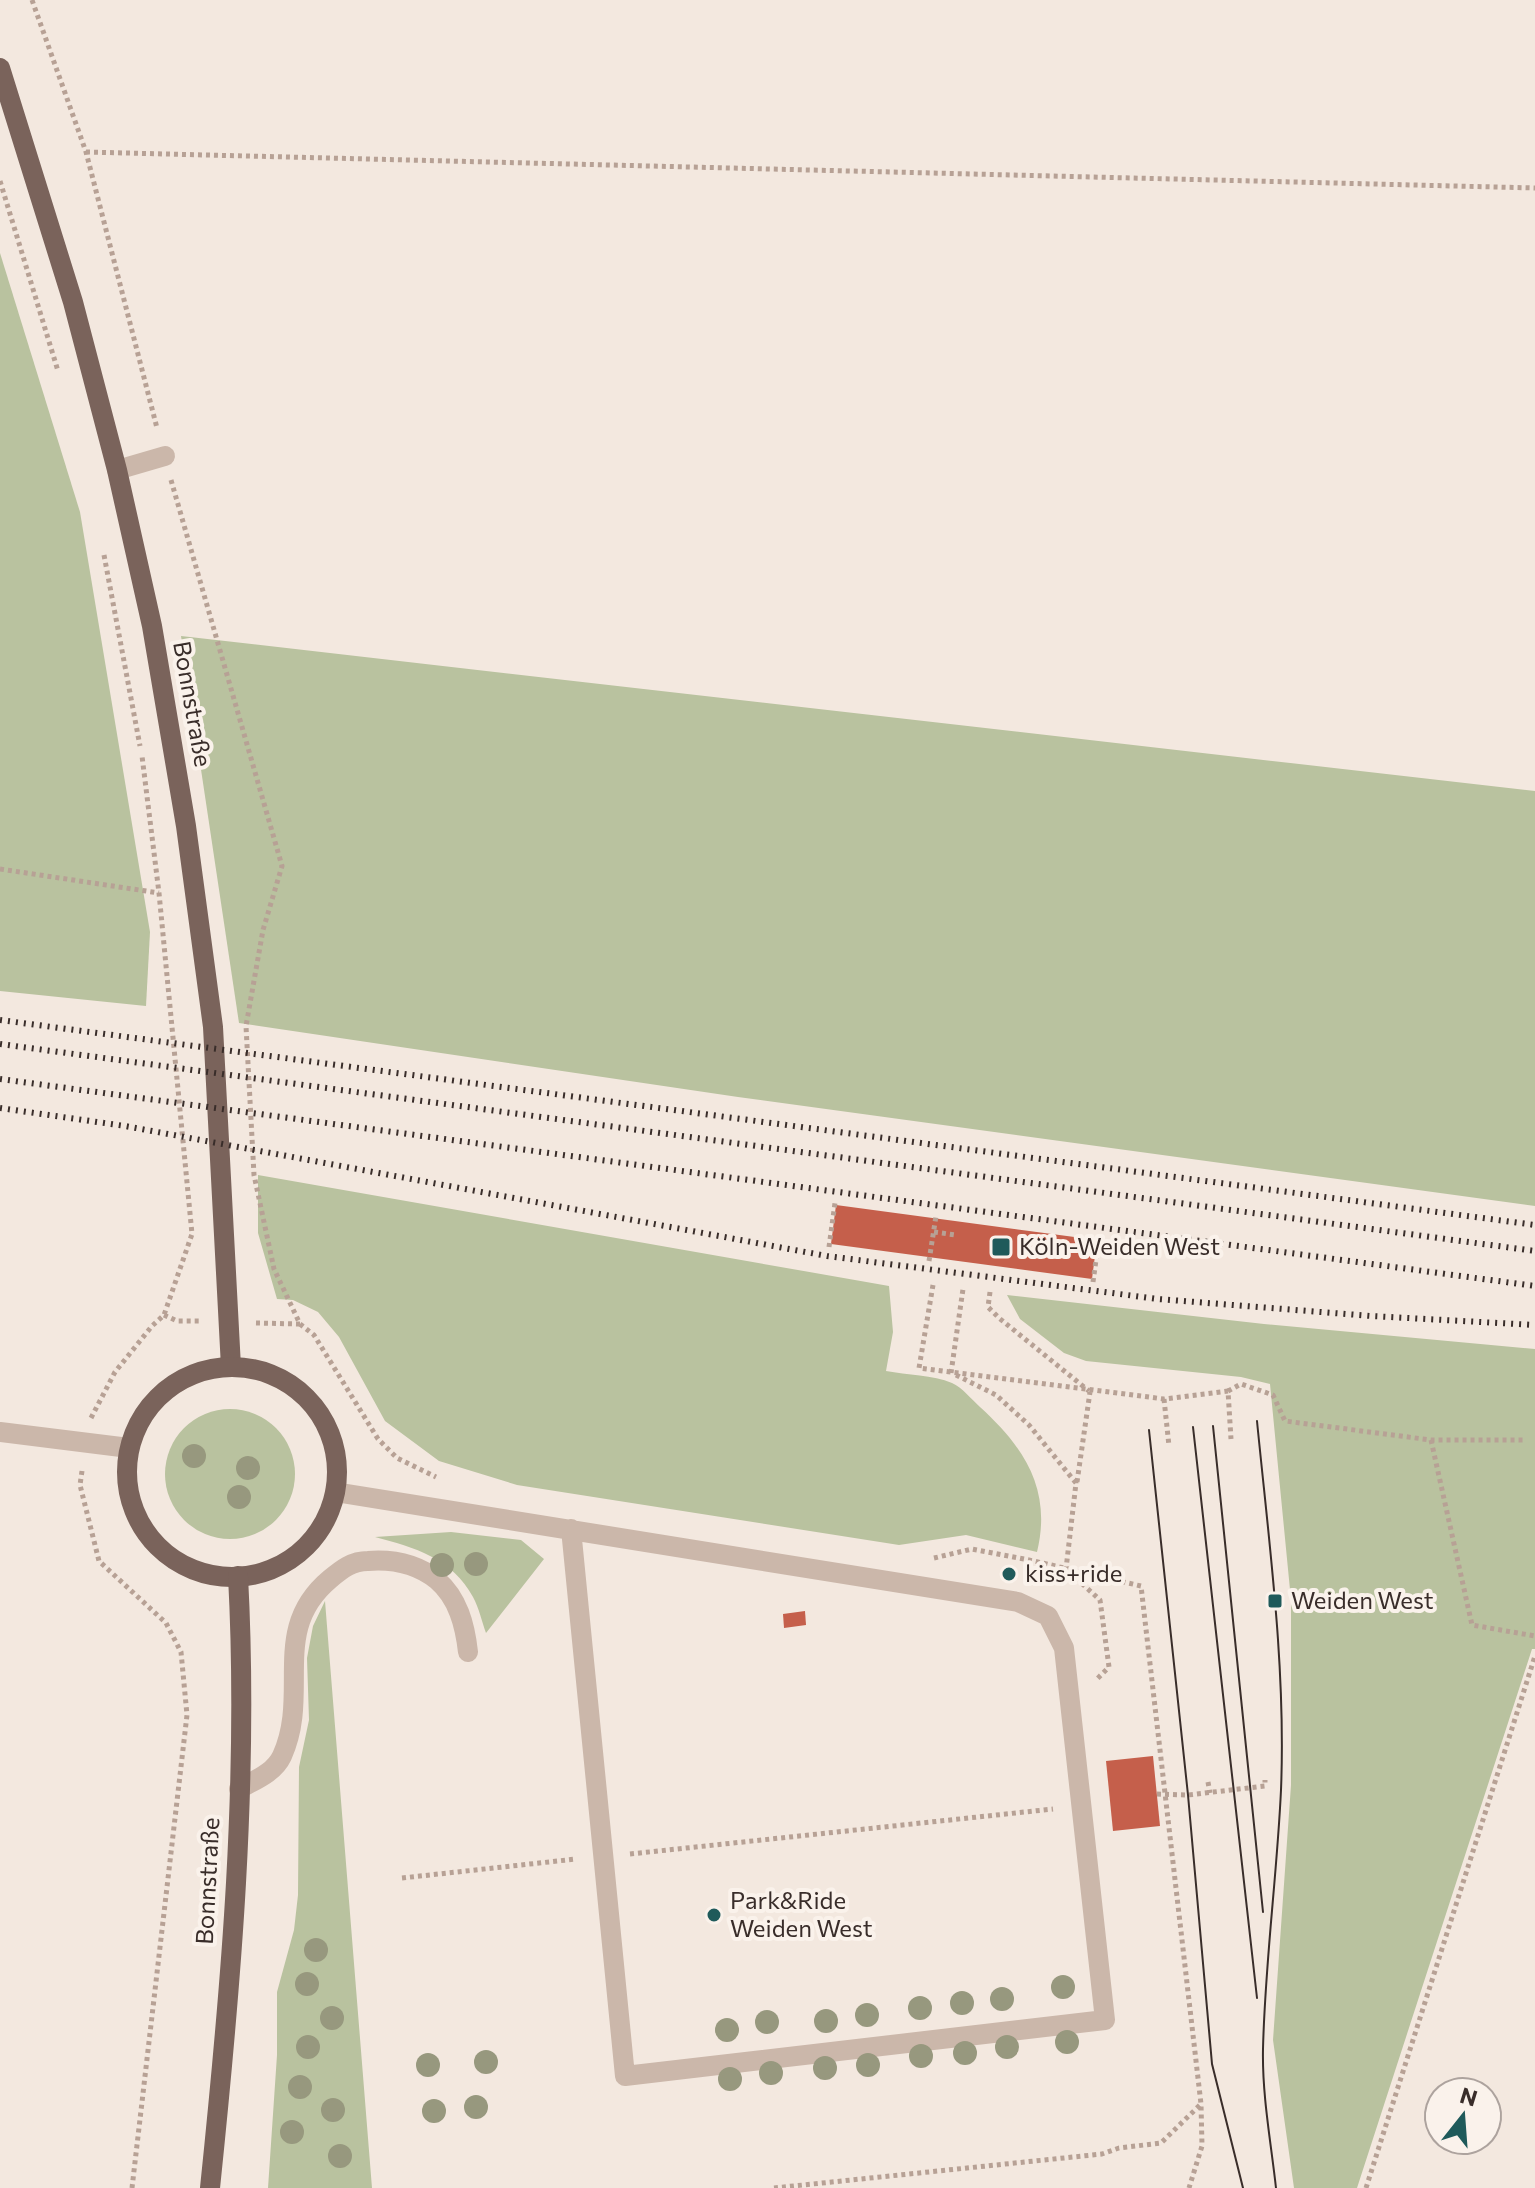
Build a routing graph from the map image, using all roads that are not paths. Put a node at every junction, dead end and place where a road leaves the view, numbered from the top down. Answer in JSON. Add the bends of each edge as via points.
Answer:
{"nodes":[{"id":1,"x":0,"y":68,"type":"edge"},
{"id":2,"x":165,"y":456,"type":"road end"},
{"id":3,"x":117,"y":470,"type":"junction"},
{"id":4,"x":231,"y":1367,"type":"junction"},
{"id":5,"x":0,"y":1432,"type":"edge"},
{"id":6,"x":129,"y":1448,"type":"junction"},
{"id":7,"x":335,"y":1492,"type":"junction"},
{"id":8,"x":571,"y":1529,"type":"junction"},
{"id":9,"x":238,"y":1576,"type":"junction"},
{"id":10,"x":468,"y":1652,"type":"dead end"},
{"id":11,"x":239,"y":1789,"type":"junction"},
{"id":12,"x":210,"y":2188,"type":"edge"}],
"edges":[{"from":1,"to":3,"type":"main road","name":"Bonnstraße","via":[[73,302]]},
{"from":2,"to":3,"type":"lane"},
{"from":3,"to":4,"type":"main road","name":"Bonnstraße","via":[[152,626],[213,1027]]},
{"from":4,"to":6,"type":"main road","via":[[196,1373],[165,1390],[142,1416]]},
{"from":4,"to":7,"type":"main road","via":[[268,1373],[313,1405],[331,1438]]},
{"from":5,"to":6,"type":"lane"},
{"from":6,"to":9,"type":"main road","via":[[127,1482],[135,1514],[149,1537],[193,1570]]},
{"from":7,"to":8,"type":"lane"},
{"from":7,"to":9,"type":"main road","via":[[323,1524],[302,1550],[274,1568]]},
{"from":8,"to":8,"type":"lane","via":[[625,2076],[1105,2020],[1064,1648],[1048,1616],[1018,1602],[965,1592]]},
{"from":9,"to":11,"type":"main road","name":"Bonnstraße"},
{"from":10,"to":11,"type":"lane","via":[[448,1590],[430,1575],[387,1560],[346,1566],[302,1611],[295,1637],[294,1709],[283,1755],[274,1769]]},
{"from":11,"to":12,"type":"main road","name":"Bonnstraße"}]}
